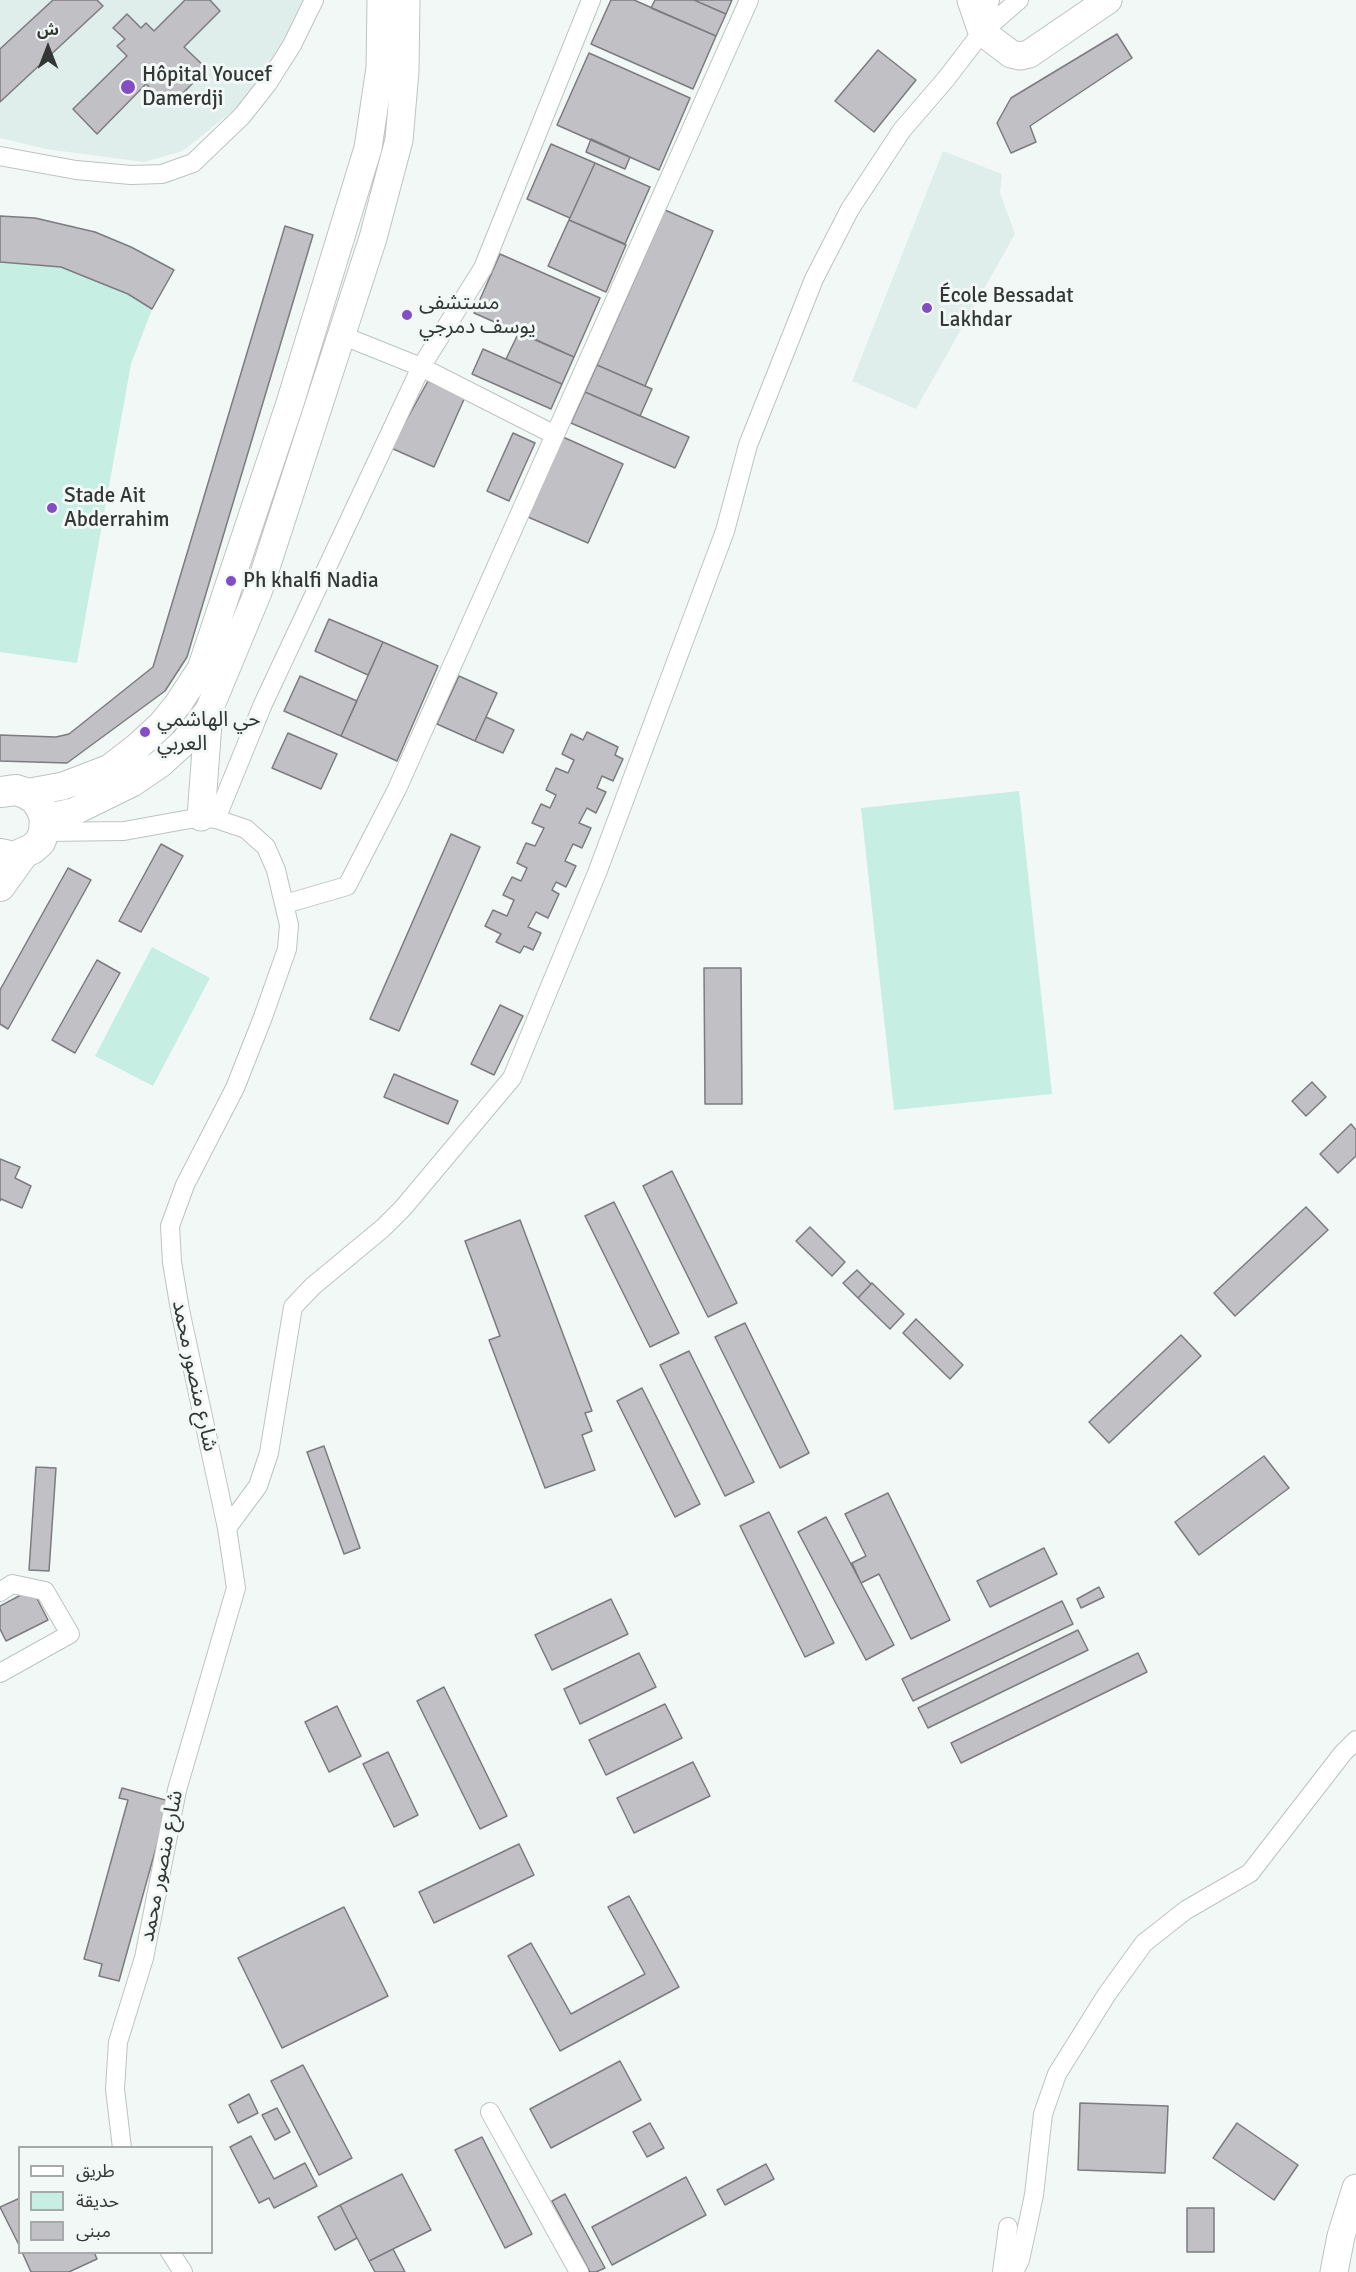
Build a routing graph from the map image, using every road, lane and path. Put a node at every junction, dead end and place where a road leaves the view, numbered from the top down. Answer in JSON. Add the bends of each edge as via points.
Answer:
{"nodes":[{"id":1,"x":314,"y":0,"type":"edge"},
{"id":2,"x":381,"y":0,"type":"edge"},
{"id":3,"x":406,"y":0,"type":"edge"},
{"id":4,"x":591,"y":0,"type":"edge"},
{"id":5,"x":749,"y":0,"type":"edge"},
{"id":6,"x":971,"y":0,"type":"edge"},
{"id":7,"x":990,"y":0,"type":"edge"},
{"id":8,"x":1019,"y":0,"type":"edge"},
{"id":9,"x":1108,"y":0,"type":"edge"},
{"id":10,"x":982,"y":32,"type":"junction"},
{"id":11,"x":0,"y":156,"type":"edge"},
{"id":12,"x":343,"y":228,"type":"junction"},
{"id":13,"x":373,"y":238,"type":"junction"},
{"id":14,"x":341,"y":335,"type":"junction"},
{"id":15,"x":421,"y":367,"type":"junction"},
{"id":16,"x":555,"y":435,"type":"junction"},
{"id":17,"x":209,"y":710,"type":"junction"},
{"id":18,"x":8,"y":791,"type":"edge"},
{"id":19,"x":208,"y":818,"type":"junction"},
{"id":20,"x":44,"y":825,"type":"junction"},
{"id":21,"x":12,"y":854,"type":"edge"},
{"id":22,"x":0,"y":885,"type":"edge"},
{"id":23,"x":285,"y":904,"type":"junction"},
{"id":24,"x":227,"y":1528,"type":"junction"},
{"id":25,"x":0,"y":1592,"type":"edge"},
{"id":26,"x":0,"y":1673,"type":"edge"},
{"id":27,"x":1356,"y":1740,"type":"edge"},
{"id":28,"x":490,"y":2112,"type":"dead end"},
{"id":29,"x":121,"y":2146,"type":"edge"},
{"id":30,"x":1356,"y":2188,"type":"edge"},
{"id":31,"x":1008,"y":2227,"type":"dead end"},
{"id":32,"x":1341,"y":2236,"type":"junction"},
{"id":33,"x":171,"y":2254,"type":"edge"},
{"id":34,"x":183,"y":2272,"type":"edge"},
{"id":35,"x":579,"y":2272,"type":"edge"},
{"id":36,"x":1002,"y":2272,"type":"edge"},
{"id":37,"x":1014,"y":2272,"type":"edge"},
{"id":38,"x":1334,"y":2272,"type":"edge"},
{"id":39,"x":1345,"y":2272,"type":"edge"}],
"edges":[{"from":1,"to":11,"type":"street","via":[[268,83],[242,116],[193,163],[162,174],[131,175]]},
{"from":2,"to":12,"type":"street","via":[[380,68],[368,148]]},
{"from":3,"to":13,"type":"street","via":[[399,140]]},
{"from":4,"to":15,"type":"street","via":[[483,268]]},
{"from":5,"to":16,"type":"street"},
{"from":6,"to":10,"type":"street"},
{"from":7,"to":10,"type":"street"},
{"from":8,"to":10,"type":"street"},
{"from":9,"to":10,"type":"street","via":[[1029,54],[1011,54]]},
{"from":10,"to":24,"type":"street","via":[[902,130],[850,209],[814,279],[748,446],[725,531],[601,862],[512,1078],[404,1208],[293,1307],[269,1453],[258,1486]]},
{"from":12,"to":13,"type":"street"},
{"from":12,"to":18,"type":"street","via":[[290,403],[201,669],[161,725],[110,768],[63,786]]},
{"from":13,"to":14,"type":"street"},
{"from":14,"to":15,"type":"street"},
{"from":14,"to":17,"type":"street","via":[[258,592]]},
{"from":15,"to":16,"type":"street"},
{"from":15,"to":19,"type":"street"},
{"from":16,"to":23,"type":"street","via":[[397,789],[347,886]]},
{"from":17,"to":19,"type":"street"},
{"from":17,"to":20,"type":"street","via":[[160,764],[132,783]]},
{"from":18,"to":20,"type":"main road","via":[[35,799]]},
{"from":19,"to":20,"type":"street","name":"شارع منصور محمد","via":[[124,831]]},
{"from":19,"to":23,"type":"street","name":"شارع منصور محمد","via":[[246,829],[266,847]]},
{"from":20,"to":21,"type":"main road","via":[[40,842],[32,849]]},
{"from":21,"to":22,"type":"main road"},
{"from":23,"to":24,"type":"street","name":"شارع منصور محمد","via":[[289,925],[287,949],[235,1088],[185,1185],[170,1226],[180,1310]]},
{"from":24,"to":29,"type":"street","name":"شارع منصور محمد","via":[[236,1588],[177,1790],[144,1958],[118,2042],[115,2089]]},
{"from":25,"to":26,"type":"street","via":[[12,1584],[45,1591],[69,1634]]},
{"from":27,"to":37,"type":"street","via":[[1250,1873],[1186,1910],[1144,1943],[1107,1994],[1057,2074],[1043,2114],[1034,2195]]},
{"from":28,"to":35,"type":"street"},
{"from":30,"to":32,"type":"street"},
{"from":31,"to":36,"type":"street"},
{"from":32,"to":38,"type":"street"},
{"from":32,"to":39,"type":"street"},
{"from":33,"to":34,"type":"street"}]}
